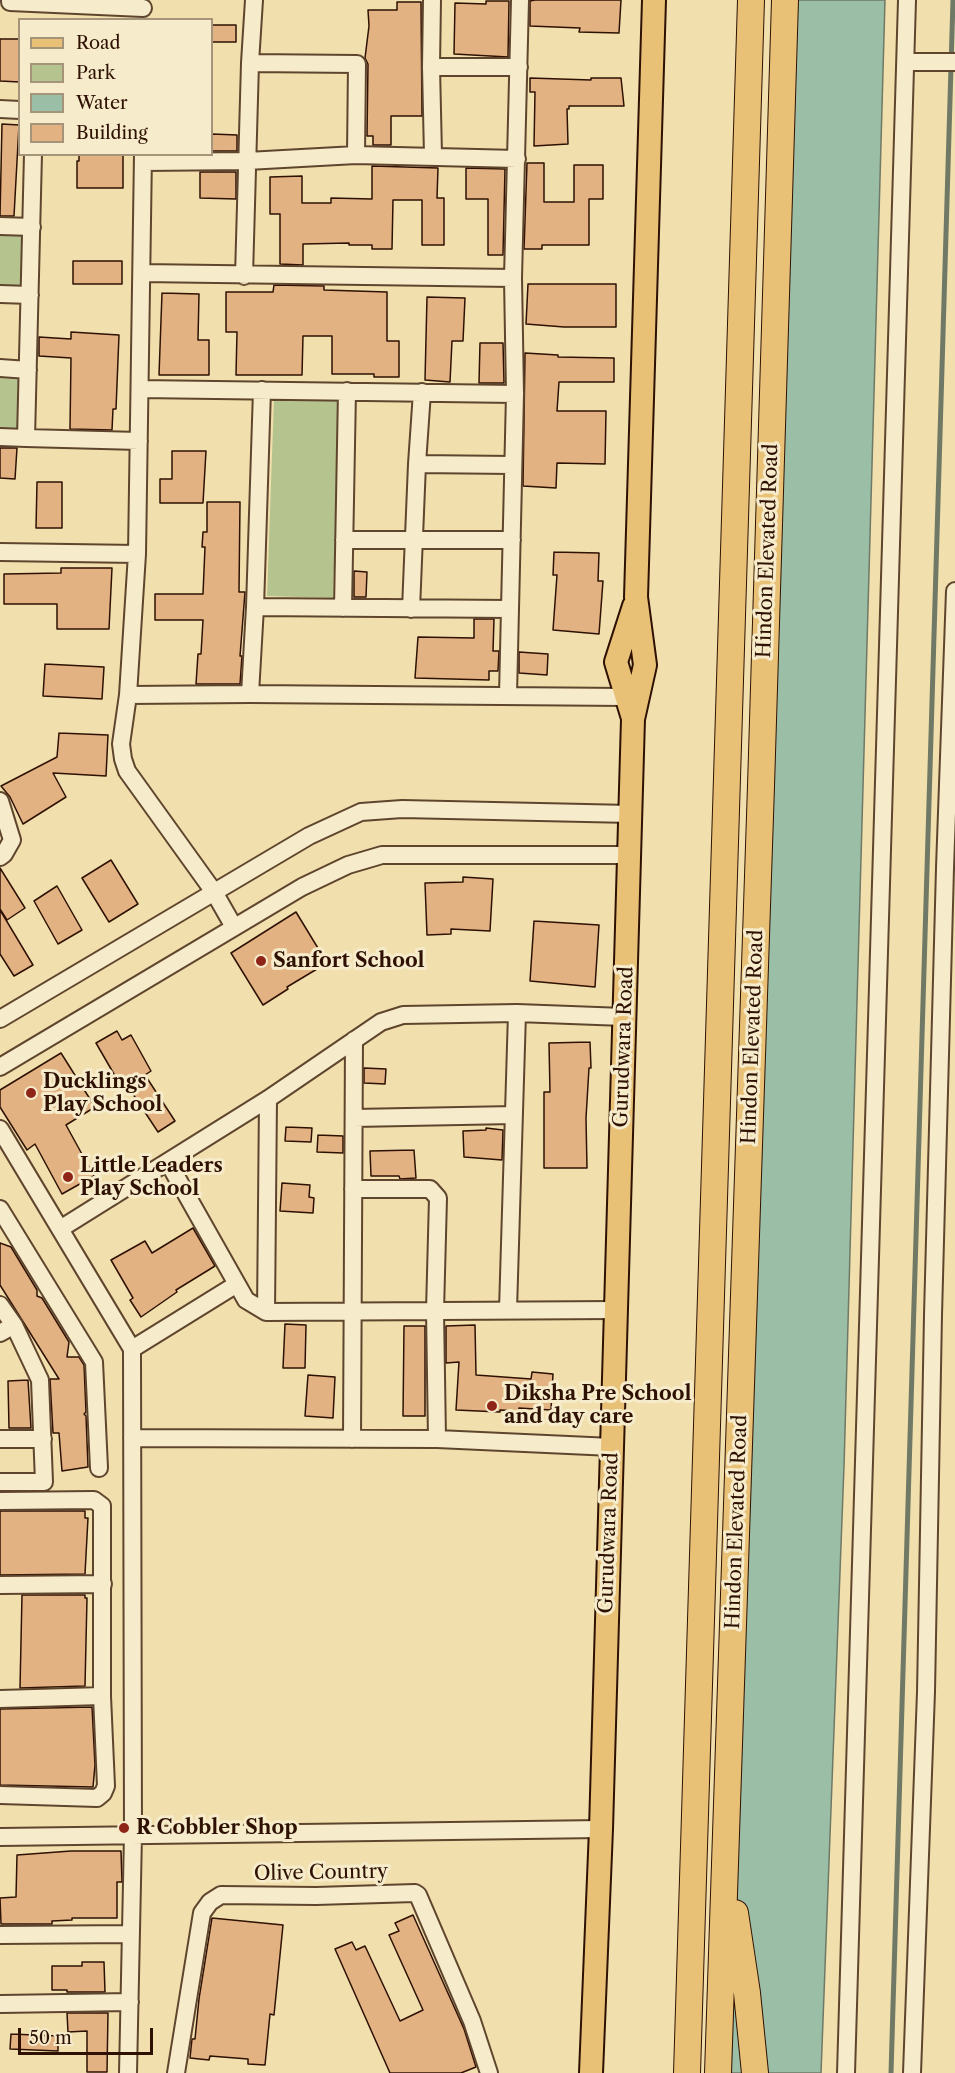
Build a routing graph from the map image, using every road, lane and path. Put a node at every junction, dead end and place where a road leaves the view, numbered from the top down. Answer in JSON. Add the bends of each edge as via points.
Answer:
{"nodes":[{"id":1,"x":10,"y":0,"type":"edge"},
{"id":2,"x":254,"y":0,"type":"edge"},
{"id":3,"x":432,"y":0,"type":"edge"},
{"id":4,"x":520,"y":0,"type":"edge"},
{"id":5,"x":654,"y":0,"type":"edge"},
{"id":6,"x":751,"y":0,"type":"edge"},
{"id":7,"x":785,"y":0,"type":"edge"},
{"id":8,"x":908,"y":0,"type":"edge"},
{"id":9,"x":143,"y":9,"type":"edge"},
{"id":10,"x":906,"y":62,"type":"junction"},
{"id":11,"x":954,"y":62,"type":"edge"},
{"id":12,"x":250,"y":63,"type":"junction"},
{"id":13,"x":431,"y":67,"type":"junction"},
{"id":14,"x":519,"y":67,"type":"junction"},
{"id":15,"x":0,"y":109,"type":"edge"},
{"id":16,"x":18,"y":110,"type":"edge"},
{"id":17,"x":356,"y":155,"type":"junction"},
{"id":18,"x":433,"y":155,"type":"junction"},
{"id":19,"x":33,"y":156,"type":"edge"},
{"id":20,"x":143,"y":158,"type":"edge"},
{"id":21,"x":517,"y":159,"type":"junction"},
{"id":22,"x":247,"y":161,"type":"junction"},
{"id":23,"x":0,"y":226,"type":"edge"},
{"id":24,"x":32,"y":227,"type":"junction"},
{"id":25,"x":142,"y":273,"type":"junction"},
{"id":26,"x":244,"y":276,"type":"junction"},
{"id":27,"x":513,"y":278,"type":"junction"},
{"id":28,"x":0,"y":294,"type":"edge"},
{"id":29,"x":30,"y":295,"type":"junction"},
{"id":30,"x":0,"y":368,"type":"edge"},
{"id":31,"x":28,"y":370,"type":"junction"},
{"id":32,"x":140,"y":389,"type":"junction"},
{"id":33,"x":262,"y":390,"type":"junction"},
{"id":34,"x":347,"y":391,"type":"junction"},
{"id":35,"x":422,"y":392,"type":"junction"},
{"id":36,"x":515,"y":394,"type":"junction"},
{"id":37,"x":0,"y":437,"type":"edge"},
{"id":38,"x":26,"y":438,"type":"junction"},
{"id":39,"x":139,"y":441,"type":"junction"},
{"id":40,"x":417,"y":464,"type":"junction"},
{"id":41,"x":513,"y":465,"type":"junction"},
{"id":42,"x":344,"y":540,"type":"junction"},
{"id":43,"x":512,"y":540,"type":"junction"},
{"id":44,"x":414,"y":541,"type":"junction"},
{"id":45,"x":0,"y":552,"type":"edge"},
{"id":46,"x":137,"y":554,"type":"junction"},
{"id":47,"x":955,"y":591,"type":"edge"},
{"id":48,"x":636,"y":597,"type":"junction"},
{"id":49,"x":255,"y":607,"type":"junction"},
{"id":50,"x":343,"y":608,"type":"junction"},
{"id":51,"x":411,"y":609,"type":"junction"},
{"id":52,"x":510,"y":609,"type":"junction"},
{"id":53,"x":250,"y":694,"type":"junction"},
{"id":54,"x":128,"y":695,"type":"junction"},
{"id":55,"x":508,"y":695,"type":"junction"},
{"id":56,"x":626,"y":696,"type":"junction"},
{"id":57,"x":633,"y":720,"type":"junction"},
{"id":58,"x":1,"y":808,"type":"edge"},
{"id":59,"x":631,"y":813,"type":"junction"},
{"id":60,"x":629,"y":855,"type":"junction"},
{"id":61,"x":0,"y":857,"type":"edge"},
{"id":62,"x":950,"y":868,"type":"edge"},
{"id":63,"x":214,"y":892,"type":"junction"},
{"id":64,"x":234,"y":927,"type":"junction"},
{"id":65,"x":517,"y":1013,"type":"junction"},
{"id":66,"x":624,"y":1017,"type":"junction"},
{"id":67,"x":0,"y":1018,"type":"edge"},
{"id":68,"x":354,"y":1040,"type":"junction"},
{"id":69,"x":0,"y":1066,"type":"edge"},
{"id":70,"x":268,"y":1099,"type":"junction"},
{"id":71,"x":514,"y":1115,"type":"junction"},
{"id":72,"x":354,"y":1118,"type":"junction"},
{"id":73,"x":0,"y":1129,"type":"edge"},
{"id":74,"x":168,"y":1162,"type":"junction"},
{"id":75,"x":353,"y":1189,"type":"junction"},
{"id":76,"x":0,"y":1209,"type":"edge"},
{"id":77,"x":60,"y":1229,"type":"junction"},
{"id":78,"x":237,"y":1284,"type":"junction"},
{"id":79,"x":0,"y":1305,"type":"edge"},
{"id":80,"x":508,"y":1310,"type":"junction"},
{"id":81,"x":616,"y":1310,"type":"junction"},
{"id":82,"x":352,"y":1311,"type":"junction"},
{"id":83,"x":435,"y":1311,"type":"junction"},
{"id":84,"x":266,"y":1312,"type":"junction"},
{"id":85,"x":7,"y":1329,"type":"edge"},
{"id":86,"x":132,"y":1348,"type":"junction"},
{"id":87,"x":132,"y":1438,"type":"junction"},
{"id":88,"x":0,"y":1439,"type":"edge"},
{"id":89,"x":43,"y":1439,"type":"junction"},
{"id":90,"x":352,"y":1439,"type":"junction"},
{"id":91,"x":437,"y":1440,"type":"junction"},
{"id":92,"x":612,"y":1448,"type":"junction"},
{"id":93,"x":99,"y":1468,"type":"dead end"},
{"id":94,"x":0,"y":1482,"type":"edge"},
{"id":95,"x":0,"y":1501,"type":"edge"},
{"id":96,"x":103,"y":1584,"type":"junction"},
{"id":97,"x":0,"y":1585,"type":"edge"},
{"id":98,"x":102,"y":1696,"type":"junction"},
{"id":99,"x":0,"y":1699,"type":"edge"},
{"id":100,"x":0,"y":1796,"type":"edge"},
{"id":101,"x":601,"y":1829,"type":"junction"},
{"id":102,"x":133,"y":1835,"type":"junction"},
{"id":103,"x":0,"y":1837,"type":"edge"},
{"id":104,"x":726,"y":1847,"type":"junction"},
{"id":105,"x":131,"y":1934,"type":"junction"},
{"id":106,"x":0,"y":1935,"type":"edge"},
{"id":107,"x":129,"y":2002,"type":"junction"},
{"id":108,"x":0,"y":2004,"type":"edge"},
{"id":109,"x":128,"y":2073,"type":"edge"},
{"id":110,"x":176,"y":2073,"type":"edge"},
{"id":111,"x":489,"y":2073,"type":"edge"},
{"id":112,"x":591,"y":2073,"type":"edge"},
{"id":113,"x":687,"y":2073,"type":"edge"},
{"id":114,"x":718,"y":2073,"type":"edge"},
{"id":115,"x":755,"y":2073,"type":"edge"},
{"id":116,"x":846,"y":2073,"type":"edge"},
{"id":117,"x":912,"y":2073,"type":"edge"}],
"edges":[{"from":1,"to":9,"type":"street"},
{"from":2,"to":12,"type":"street"},
{"from":3,"to":13,"type":"street"},
{"from":4,"to":14,"type":"street"},
{"from":5,"to":48,"type":"main road"},
{"from":6,"to":113,"type":"highway","name":"Hindon Elevated Road"},
{"from":7,"to":104,"type":"highway","name":"Hindon Elevated Road"},
{"from":8,"to":10,"type":"street"},
{"from":10,"to":11,"type":"street"},
{"from":10,"to":116,"type":"street"},
{"from":12,"to":17,"type":"street","via":[[357,64]]},
{"from":12,"to":22,"type":"street"},
{"from":13,"to":14,"type":"street"},
{"from":13,"to":18,"type":"street"},
{"from":14,"to":21,"type":"street"},
{"from":15,"to":16,"type":"street"},
{"from":17,"to":18,"type":"street"},
{"from":17,"to":22,"type":"street"},
{"from":18,"to":21,"type":"street"},
{"from":19,"to":24,"type":"street"},
{"from":20,"to":22,"type":"street"},
{"from":20,"to":25,"type":"street"},
{"from":21,"to":27,"type":"street"},
{"from":22,"to":26,"type":"street"},
{"from":23,"to":24,"type":"street"},
{"from":24,"to":29,"type":"street"},
{"from":25,"to":26,"type":"street"},
{"from":25,"to":32,"type":"street"},
{"from":26,"to":27,"type":"street"},
{"from":27,"to":36,"type":"street"},
{"from":28,"to":29,"type":"street"},
{"from":29,"to":31,"type":"street"},
{"from":30,"to":31,"type":"street"},
{"from":31,"to":38,"type":"street"},
{"from":32,"to":33,"type":"street"},
{"from":32,"to":39,"type":"street"},
{"from":33,"to":34,"type":"street"},
{"from":33,"to":49,"type":"street"},
{"from":34,"to":35,"type":"street"},
{"from":34,"to":42,"type":"street"},
{"from":35,"to":36,"type":"street"},
{"from":35,"to":40,"type":"street"},
{"from":36,"to":41,"type":"street"},
{"from":37,"to":38,"type":"street"},
{"from":38,"to":39,"type":"street"},
{"from":39,"to":46,"type":"street"},
{"from":40,"to":41,"type":"street"},
{"from":40,"to":44,"type":"street"},
{"from":41,"to":43,"type":"street"},
{"from":42,"to":44,"type":"street"},
{"from":42,"to":50,"type":"street"},
{"from":43,"to":44,"type":"street"},
{"from":43,"to":52,"type":"street"},
{"from":44,"to":51,"type":"street"},
{"from":45,"to":46,"type":"street"},
{"from":46,"to":54,"type":"street"},
{"from":47,"to":62,"type":"street"},
{"from":48,"to":56,"type":"main road","via":[[616,662]]},
{"from":48,"to":57,"type":"main road","via":[[645,665]]},
{"from":49,"to":50,"type":"street"},
{"from":49,"to":53,"type":"street"},
{"from":50,"to":51,"type":"street"},
{"from":51,"to":52,"type":"street"},
{"from":52,"to":55,"type":"street"},
{"from":53,"to":54,"type":"street"},
{"from":53,"to":55,"type":"street"},
{"from":54,"to":63,"type":"street","via":[[121,744],[127,771]]},
{"from":55,"to":56,"type":"street"},
{"from":56,"to":57,"type":"main road"},
{"from":57,"to":59,"type":"main road","name":"Gurudwara Road"},
{"from":58,"to":61,"type":"street","via":[[12,840]]},
{"from":59,"to":60,"type":"main road","name":"Gurudwara Road"},
{"from":59,"to":63,"type":"street","via":[[402,809],[361,812],[309,836]]},
{"from":60,"to":64,"type":"street","via":[[382,855],[348,865],[302,887]]},
{"from":60,"to":66,"type":"main road","name":"Gurudwara Road"},
{"from":62,"to":117,"type":"street"},
{"from":63,"to":64,"type":"street"},
{"from":63,"to":67,"type":"street"},
{"from":64,"to":69,"type":"street"},
{"from":65,"to":66,"type":"street"},
{"from":65,"to":68,"type":"street","via":[[403,1015],[381,1022]]},
{"from":65,"to":71,"type":"street"},
{"from":66,"to":81,"type":"main road","name":"Gurudwara Road"},
{"from":68,"to":70,"type":"street"},
{"from":68,"to":72,"type":"street"},
{"from":70,"to":74,"type":"street"},
{"from":70,"to":84,"type":"street"},
{"from":71,"to":72,"type":"street"},
{"from":71,"to":80,"type":"street"},
{"from":72,"to":75,"type":"street"},
{"from":73,"to":77,"type":"street"},
{"from":74,"to":77,"type":"street"},
{"from":74,"to":78,"type":"street"},
{"from":75,"to":82,"type":"street"},
{"from":75,"to":83,"type":"street","via":[[435,1193]]},
{"from":76,"to":93,"type":"street","via":[[94,1362]]},
{"from":77,"to":86,"type":"street"},
{"from":78,"to":84,"type":"street","via":[[246,1300]]},
{"from":78,"to":86,"type":"street"},
{"from":79,"to":85,"type":"street"},
{"from":80,"to":81,"type":"street"},
{"from":80,"to":83,"type":"street"},
{"from":81,"to":92,"type":"main road","name":"Gurudwara Road"},
{"from":82,"to":83,"type":"street"},
{"from":82,"to":84,"type":"street"},
{"from":82,"to":90,"type":"street"},
{"from":83,"to":91,"type":"street"},
{"from":85,"to":89,"type":"street","via":[[40,1380]]},
{"from":86,"to":87,"type":"street"},
{"from":87,"to":90,"type":"street"},
{"from":87,"to":102,"type":"street"},
{"from":88,"to":89,"type":"street"},
{"from":89,"to":94,"type":"street","via":[[44,1482]]},
{"from":90,"to":91,"type":"street"},
{"from":91,"to":92,"type":"street"},
{"from":92,"to":101,"type":"main road","name":"Gurudwara Road"},
{"from":95,"to":96,"type":"street","via":[[99,1503],[103,1510]]},
{"from":96,"to":97,"type":"street"},
{"from":96,"to":98,"type":"street"},
{"from":98,"to":99,"type":"street"},
{"from":98,"to":100,"type":"street","via":[[106,1786],[103,1793],[97,1798]]},
{"from":101,"to":102,"type":"street"},
{"from":101,"to":112,"type":"main road","name":"Gurudwara Road"},
{"from":102,"to":103,"type":"street"},
{"from":102,"to":105,"type":"street"},
{"from":104,"to":114,"type":"highway","name":"Hindon Elevated Road"},
{"from":104,"to":115,"type":"highway"},
{"from":105,"to":106,"type":"street"},
{"from":105,"to":107,"type":"street"},
{"from":107,"to":108,"type":"street"},
{"from":107,"to":109,"type":"street"},
{"from":110,"to":111,"type":"street","name":"Olive Country","via":[[202,1913],[210,1902],[221,1895],[415,1893],[472,2021]]}]}
